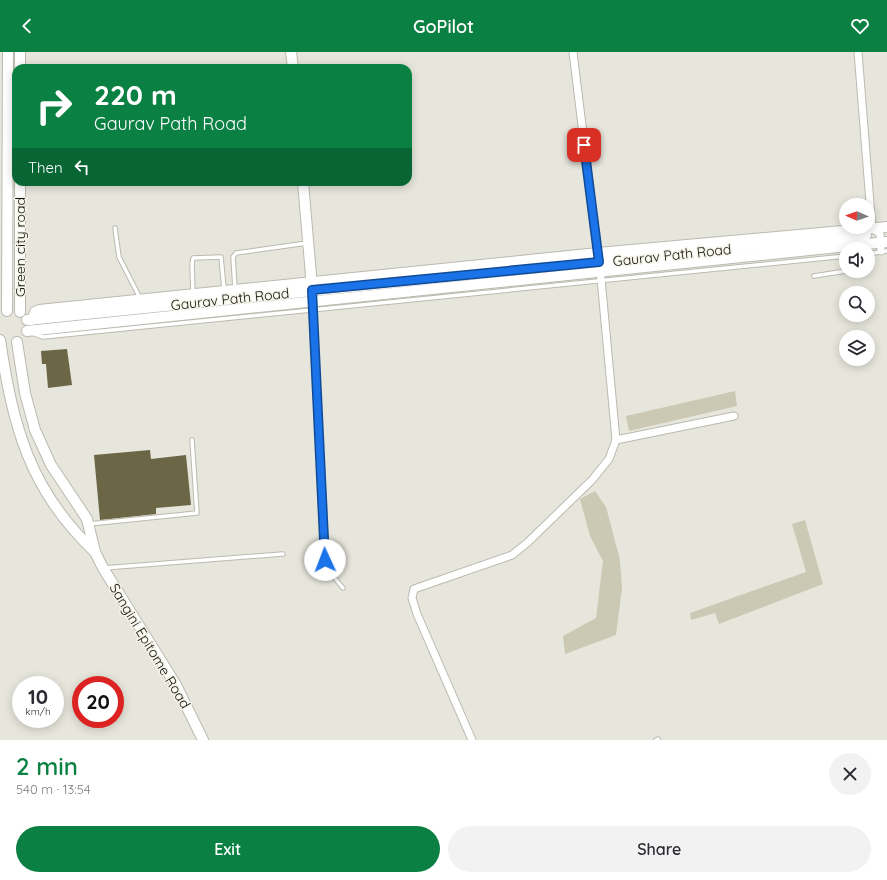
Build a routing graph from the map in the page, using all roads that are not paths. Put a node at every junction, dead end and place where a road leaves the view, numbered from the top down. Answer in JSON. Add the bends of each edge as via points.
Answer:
{"nodes":[{"id":1,"x":8,"y":52,"type":"edge"},
{"id":2,"x":20,"y":52,"type":"edge"},
{"id":3,"x":291,"y":52,"type":"edge"},
{"id":4,"x":572,"y":52,"type":"edge"},
{"id":5,"x":858,"y":52,"type":"edge"},
{"id":6,"x":20,"y":64,"type":"edge"},
{"id":7,"x":292,"y":64,"type":"edge"},
{"id":8,"x":20,"y":186,"type":"edge"},
{"id":9,"x":303,"y":186,"type":"edge"},
{"id":10,"x":115,"y":228,"type":"dead end"},
{"id":11,"x":883,"y":239,"type":"edge"},
{"id":12,"x":308,"y":243,"type":"junction"},
{"id":13,"x":875,"y":247,"type":"edge"},
{"id":14,"x":839,"y":257,"type":"edge"},
{"id":15,"x":598,"y":258,"type":"junction"},
{"id":16,"x":839,"y":272,"type":"edge"},
{"id":17,"x":814,"y":276,"type":"dead end"},
{"id":18,"x":601,"y":277,"type":"junction"},
{"id":19,"x":312,"y":286,"type":"junction"},
{"id":20,"x":230,"y":290,"type":"junction"},
{"id":21,"x":194,"y":294,"type":"junction"},
{"id":22,"x":141,"y":299,"type":"junction"},
{"id":23,"x":313,"y":304,"type":"junction"},
{"id":24,"x":2,"y":312,"type":"edge"},
{"id":25,"x":26,"y":317,"type":"junction"},
{"id":26,"x":28,"y":331,"type":"junction"},
{"id":27,"x":0,"y":339,"type":"edge"},
{"id":28,"x":17,"y":342,"type":"junction"},
{"id":29,"x":734,"y":416,"type":"dead end"},
{"id":30,"x":35,"y":430,"type":"junction"},
{"id":31,"x":21,"y":436,"type":"junction"},
{"id":32,"x":192,"y":440,"type":"dead end"},
{"id":33,"x":616,"y":440,"type":"junction"},
{"id":34,"x":88,"y":524,"type":"junction"},
{"id":35,"x":95,"y":552,"type":"junction"},
{"id":36,"x":283,"y":554,"type":"dead end"},
{"id":37,"x":103,"y":568,"type":"junction"},
{"id":38,"x":342,"y":588,"type":"dead end"},
{"id":39,"x":203,"y":740,"type":"edge"},
{"id":40,"x":472,"y":740,"type":"edge"}],
"edges":[{"from":1,"to":24,"type":"main road","name":"Green city road"},
{"from":2,"to":6,"type":"main road"},
{"from":3,"to":7,"type":"main road"},
{"from":4,"to":15,"type":"street","name":"Gaurav Path Road"},
{"from":5,"to":11,"type":"street"},
{"from":8,"to":25,"type":"main road","name":"Green city road"},
{"from":9,"to":12,"type":"main road"},
{"from":10,"to":22,"type":"lane","via":[[119,257]]},
{"from":11,"to":13,"type":"lane"},
{"from":11,"to":15,"type":"main road","name":"Gaurav Path Road"},
{"from":11,"to":18,"type":"main road","name":"Gaurav Path Road"},
{"from":12,"to":19,"type":"main road"},
{"from":12,"to":20,"type":"lane","via":[[236,254],[233,257]]},
{"from":14,"to":18,"type":"lane"},
{"from":15,"to":18,"type":"street","name":"Gaurav Path Road"},
{"from":15,"to":19,"type":"main road","name":"Gaurav Path Road"},
{"from":16,"to":17,"type":"lane"},
{"from":18,"to":23,"type":"main road","name":"Gaurav Path Road"},
{"from":18,"to":33,"type":"street","name":"Gaurav Path Road"},
{"from":19,"to":20,"type":"main road"},
{"from":19,"to":23,"type":"main road"},
{"from":19,"to":25,"type":"main road","name":"Gaurav Path Road"},
{"from":20,"to":21,"type":"main road"},
{"from":20,"to":21,"type":"lane","via":[[221,257],[193,258]]},
{"from":21,"to":22,"type":"main road"},
{"from":22,"to":25,"type":"main road","via":[[39,310]]},
{"from":23,"to":26,"type":"main road","name":"Gaurav Path Road"},
{"from":23,"to":38,"type":"lane","via":[[325,560],[328,570]]},
{"from":24,"to":25,"type":"main road","name":"Gaurav Path Road"},
{"from":25,"to":26,"type":"main road","name":"Green city road"},
{"from":26,"to":28,"type":"main road"},
{"from":27,"to":28,"type":"main road","via":[[10,343]]},
{"from":27,"to":31,"type":"main road","via":[[8,389]]},
{"from":28,"to":30,"type":"main road","via":[[25,393]]},
{"from":29,"to":33,"type":"street"},
{"from":30,"to":31,"type":"main road"},
{"from":30,"to":34,"type":"main road","via":[[51,465]]},
{"from":31,"to":35,"type":"main road","via":[[34,471],[54,506],[74,532]]},
{"from":32,"to":34,"type":"lane","via":[[197,513]]},
{"from":33,"to":40,"type":"street","via":[[609,459],[592,480],[527,543],[512,554],[414,589],[412,598],[417,614]]},
{"from":34,"to":35,"type":"main road"},
{"from":35,"to":37,"type":"main road","name":"Sangini Epitome Road"},
{"from":36,"to":37,"type":"lane"},
{"from":37,"to":39,"type":"main road","name":"Sangini Epitome Road","via":[[176,685]]}]}
